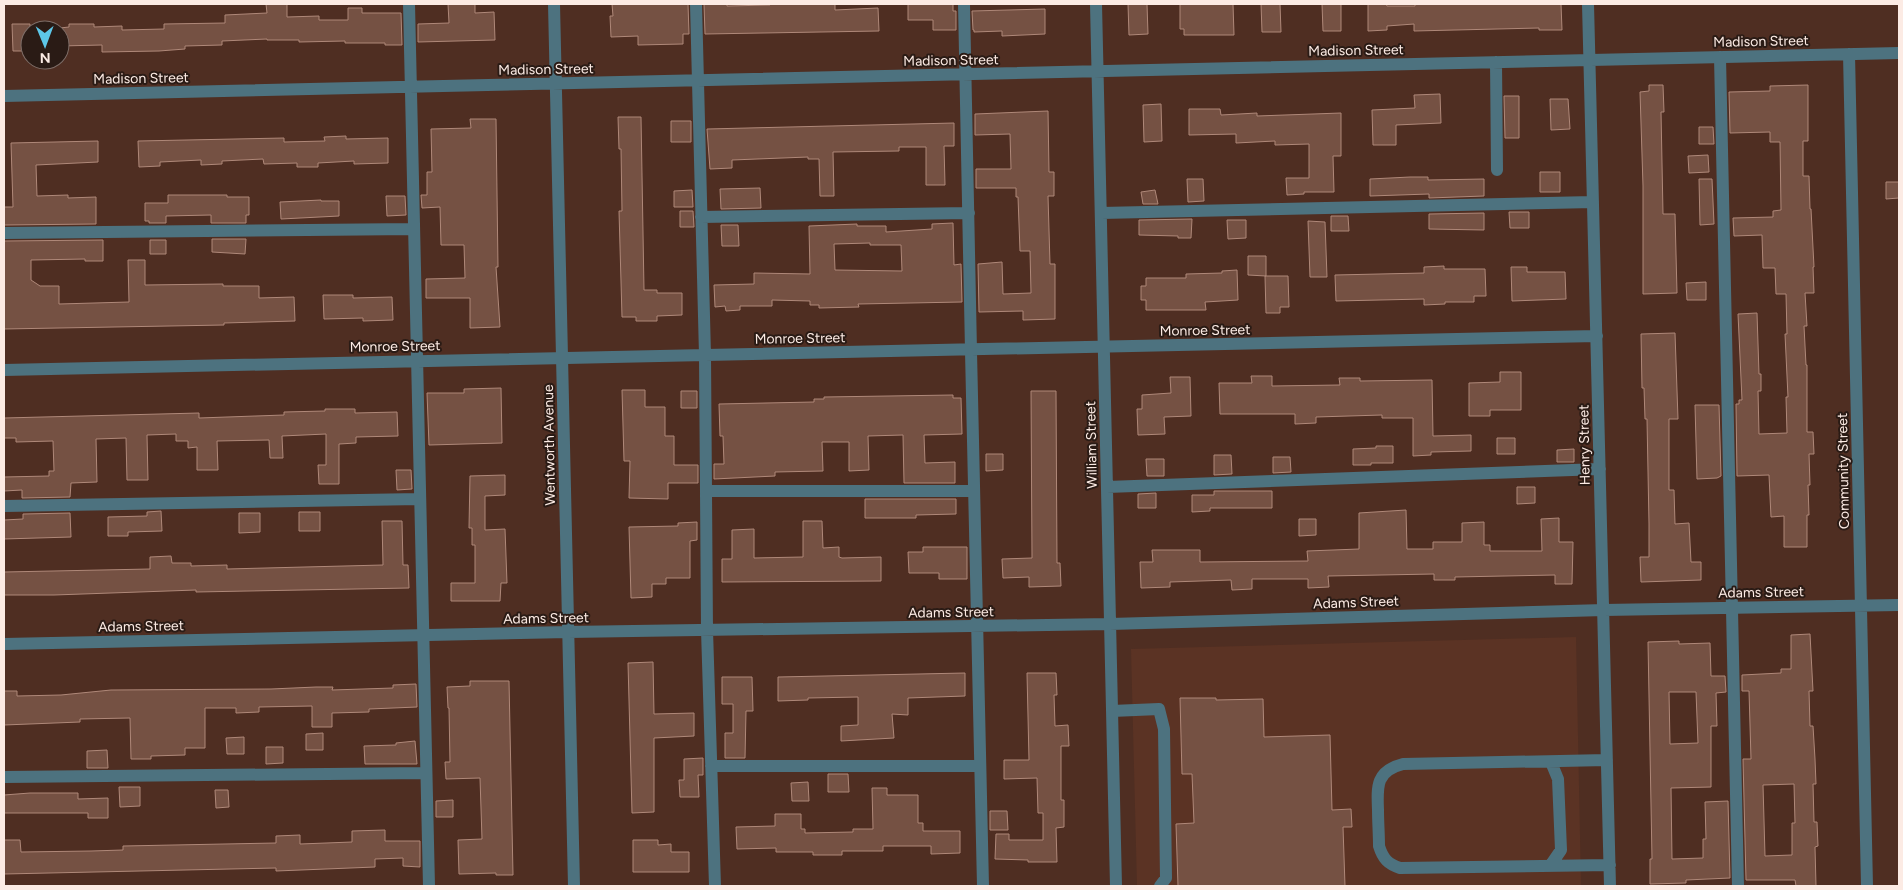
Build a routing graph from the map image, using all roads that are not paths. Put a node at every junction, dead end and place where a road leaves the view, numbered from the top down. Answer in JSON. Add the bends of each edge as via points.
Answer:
{"nodes":[{"id":1,"x":409,"y":4,"type":"edge"},
{"id":2,"x":554,"y":4,"type":"edge"},
{"id":3,"x":696,"y":4,"type":"edge"},
{"id":4,"x":964,"y":4,"type":"edge"},
{"id":5,"x":1096,"y":4,"type":"edge"},
{"id":6,"x":1588,"y":4,"type":"edge"},
{"id":7,"x":1899,"y":53,"type":"edge"},
{"id":8,"x":1849,"y":54,"type":"junction"},
{"id":9,"x":1720,"y":57,"type":"junction"},
{"id":10,"x":1590,"y":60,"type":"junction"},
{"id":11,"x":1496,"y":62,"type":"junction"},
{"id":12,"x":1098,"y":71,"type":"junction"},
{"id":13,"x":966,"y":74,"type":"junction"},
{"id":14,"x":698,"y":80,"type":"junction"},
{"id":15,"x":556,"y":84,"type":"junction"},
{"id":16,"x":411,"y":87,"type":"junction"},
{"id":17,"x":4,"y":96,"type":"edge"},
{"id":18,"x":1497,"y":170,"type":"dead end"},
{"id":19,"x":1594,"y":202,"type":"junction"},
{"id":20,"x":969,"y":213,"type":"junction"},
{"id":21,"x":1100,"y":213,"type":"junction"},
{"id":22,"x":701,"y":217,"type":"junction"},
{"id":23,"x":414,"y":229,"type":"junction"},
{"id":24,"x":4,"y":233,"type":"edge"},
{"id":25,"x":1597,"y":336,"type":"junction"},
{"id":26,"x":1104,"y":347,"type":"junction"},
{"id":27,"x":972,"y":350,"type":"junction"},
{"id":28,"x":704,"y":355,"type":"junction"},
{"id":29,"x":562,"y":357,"type":"junction"},
{"id":30,"x":417,"y":361,"type":"junction"},
{"id":31,"x":4,"y":370,"type":"edge"},
{"id":32,"x":1600,"y":470,"type":"junction"},
{"id":33,"x":1107,"y":487,"type":"junction"},
{"id":34,"x":706,"y":491,"type":"junction"},
{"id":35,"x":974,"y":491,"type":"junction"},
{"id":36,"x":420,"y":499,"type":"junction"},
{"id":37,"x":4,"y":506,"type":"edge"},
{"id":38,"x":1899,"y":605,"type":"edge"},
{"id":39,"x":1862,"y":606,"type":"junction"},
{"id":40,"x":1732,"y":608,"type":"junction"},
{"id":41,"x":1604,"y":610,"type":"junction"},
{"id":42,"x":1110,"y":624,"type":"junction"},
{"id":43,"x":975,"y":626,"type":"junction"},
{"id":44,"x":706,"y":630,"type":"junction"},
{"id":45,"x":568,"y":632,"type":"junction"},
{"id":46,"x":423,"y":636,"type":"junction"},
{"id":47,"x":4,"y":644,"type":"edge"},
{"id":48,"x":1112,"y":711,"type":"junction"},
{"id":49,"x":1607,"y":760,"type":"junction"},
{"id":50,"x":1551,"y":762,"type":"junction"},
{"id":51,"x":711,"y":766,"type":"junction"},
{"id":52,"x":979,"y":766,"type":"junction"},
{"id":53,"x":426,"y":772,"type":"junction"},
{"id":54,"x":4,"y":777,"type":"edge"},
{"id":55,"x":1610,"y":865,"type":"junction"},
{"id":56,"x":1550,"y":866,"type":"junction"},
{"id":57,"x":428,"y":886,"type":"edge"},
{"id":58,"x":574,"y":886,"type":"edge"},
{"id":59,"x":715,"y":886,"type":"edge"},
{"id":60,"x":983,"y":886,"type":"edge"},
{"id":61,"x":1116,"y":886,"type":"edge"},
{"id":62,"x":1160,"y":886,"type":"edge"},
{"id":63,"x":1610,"y":886,"type":"edge"},
{"id":64,"x":1738,"y":886,"type":"edge"},
{"id":65,"x":1867,"y":886,"type":"edge"}],
"edges":[{"from":1,"to":16,"type":"street"},
{"from":2,"to":15,"type":"street","name":"Wentworth Avenue"},
{"from":3,"to":14,"type":"street"},
{"from":4,"to":13,"type":"street"},
{"from":5,"to":12,"type":"street","name":"William Street"},
{"from":6,"to":10,"type":"street","name":"Henry Street"},
{"from":7,"to":8,"type":"street","name":"Madison Street"},
{"from":8,"to":9,"type":"street","name":"Madison Street"},
{"from":8,"to":39,"type":"street","name":"Community Street"},
{"from":9,"to":10,"type":"street","name":"Madison Street"},
{"from":9,"to":40,"type":"street"},
{"from":10,"to":11,"type":"street","name":"Madison Street"},
{"from":10,"to":19,"type":"street","name":"Henry Street"},
{"from":11,"to":12,"type":"street","name":"Madison Street"},
{"from":11,"to":18,"type":"street"},
{"from":12,"to":13,"type":"street","name":"Madison Street"},
{"from":12,"to":21,"type":"street","name":"William Street"},
{"from":13,"to":14,"type":"street","name":"Madison Street"},
{"from":13,"to":20,"type":"street"},
{"from":14,"to":15,"type":"street","name":"Madison Street"},
{"from":14,"to":22,"type":"street"},
{"from":15,"to":16,"type":"street","name":"Madison Street"},
{"from":15,"to":29,"type":"street","name":"Wentworth Avenue"},
{"from":16,"to":17,"type":"street","name":"Madison Street"},
{"from":16,"to":23,"type":"street"},
{"from":19,"to":21,"type":"street"},
{"from":19,"to":25,"type":"street","name":"Henry Street"},
{"from":20,"to":22,"type":"street"},
{"from":20,"to":27,"type":"street"},
{"from":21,"to":26,"type":"street","name":"William Street"},
{"from":22,"to":28,"type":"street"},
{"from":23,"to":24,"type":"street"},
{"from":23,"to":30,"type":"street"},
{"from":25,"to":26,"type":"street","name":"Monroe Street"},
{"from":25,"to":32,"type":"street","name":"Henry Street"},
{"from":26,"to":27,"type":"street","name":"Monroe Street"},
{"from":26,"to":33,"type":"street","name":"William Street"},
{"from":27,"to":28,"type":"street","name":"Monroe Street"},
{"from":27,"to":35,"type":"street"},
{"from":28,"to":29,"type":"street","name":"Monroe Street"},
{"from":28,"to":34,"type":"street"},
{"from":29,"to":30,"type":"street","name":"Monroe Street"},
{"from":29,"to":45,"type":"street","name":"Wentworth Avenue"},
{"from":30,"to":31,"type":"street","name":"Monroe Street"},
{"from":30,"to":36,"type":"street"},
{"from":32,"to":33,"type":"street"},
{"from":32,"to":41,"type":"street","name":"Henry Street"},
{"from":33,"to":42,"type":"street","name":"William Street"},
{"from":34,"to":35,"type":"street"},
{"from":34,"to":44,"type":"street"},
{"from":35,"to":43,"type":"street"},
{"from":36,"to":37,"type":"street"},
{"from":36,"to":46,"type":"street"},
{"from":38,"to":39,"type":"street","name":"Adams Street"},
{"from":39,"to":40,"type":"street","name":"Adams Street"},
{"from":39,"to":65,"type":"street","name":"Community Street"},
{"from":40,"to":41,"type":"street","name":"Adams Street"},
{"from":40,"to":64,"type":"street"},
{"from":41,"to":42,"type":"street","name":"Adams Street"},
{"from":41,"to":49,"type":"street","name":"Henry Street"},
{"from":42,"to":43,"type":"street","name":"Adams Street"},
{"from":42,"to":48,"type":"street","name":"William Street"},
{"from":43,"to":44,"type":"street","name":"Adams Street"},
{"from":43,"to":52,"type":"street"},
{"from":44,"to":45,"type":"street","name":"Adams Street"},
{"from":44,"to":51,"type":"street"},
{"from":45,"to":46,"type":"street","name":"Adams Street"},
{"from":45,"to":58,"type":"street","name":"Wentworth Avenue"},
{"from":46,"to":47,"type":"street","name":"Adams Street"},
{"from":46,"to":53,"type":"street"},
{"from":48,"to":61,"type":"street","name":"William Street"},
{"from":48,"to":62,"type":"street","via":[[1159,709],[1164,730],[1166,869],[1166,878]]},
{"from":49,"to":50,"type":"street"},
{"from":49,"to":55,"type":"street","name":"Henry Street"},
{"from":50,"to":56,"type":"street","via":[[1558,779],[1561,850]]},
{"from":50,"to":56,"type":"street","via":[[1404,764],[1385,772],[1377,787],[1379,846],[1391,865],[1400,868]]},
{"from":51,"to":52,"type":"street"},
{"from":51,"to":59,"type":"street"},
{"from":52,"to":60,"type":"street"},
{"from":53,"to":54,"type":"street"},
{"from":53,"to":57,"type":"street"},
{"from":55,"to":56,"type":"street"},
{"from":55,"to":63,"type":"street","name":"Henry Street"}]}
